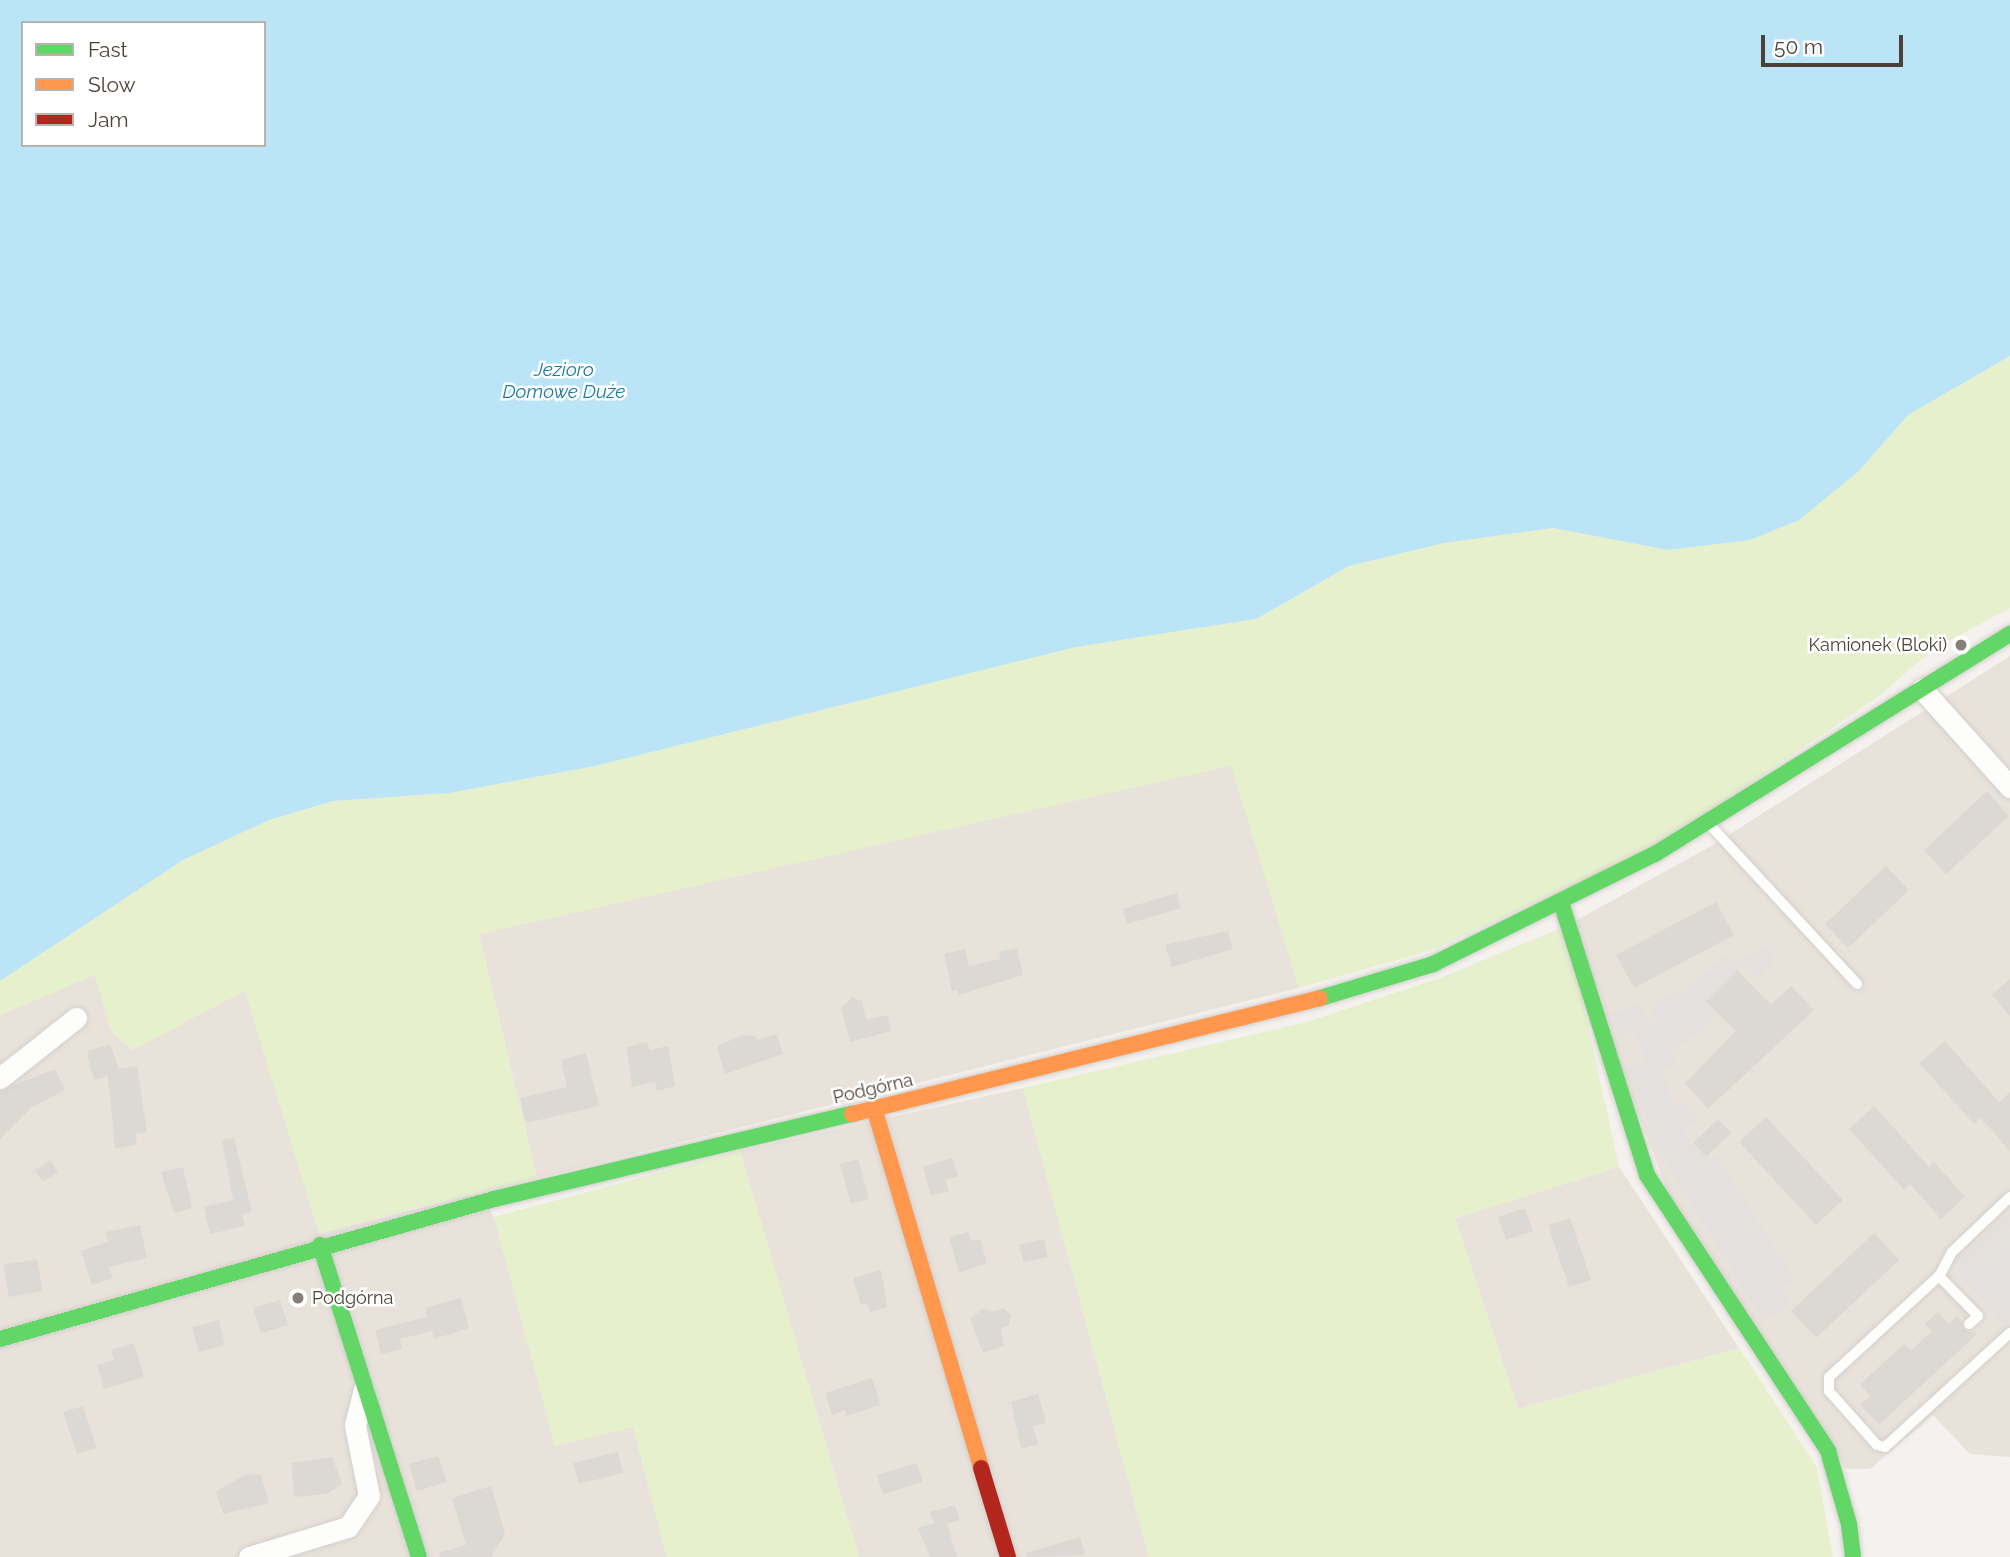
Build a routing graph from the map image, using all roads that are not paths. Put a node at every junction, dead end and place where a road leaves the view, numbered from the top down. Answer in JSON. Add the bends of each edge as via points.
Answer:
{"nodes":[{"id":1,"x":2010,"y":634,"type":"edge"},
{"id":2,"x":1922,"y":689,"type":"junction"},
{"id":3,"x":2010,"y":787,"type":"edge"},
{"id":4,"x":1707,"y":822,"type":"junction"},
{"id":5,"x":1562,"y":902,"type":"junction"},
{"id":6,"x":1857,"y":984,"type":"dead end"},
{"id":7,"x":76,"y":1017,"type":"dead end"},
{"id":8,"x":0,"y":1078,"type":"edge"},
{"id":9,"x":874,"y":1108,"type":"junction"},
{"id":10,"x":2010,"y":1197,"type":"edge"},
{"id":11,"x":320,"y":1245,"type":"junction"},
{"id":12,"x":1939,"y":1276,"type":"junction"},
{"id":13,"x":1969,"y":1324,"type":"dead end"},
{"id":14,"x":2010,"y":1333,"type":"edge"},
{"id":15,"x":0,"y":1339,"type":"edge"},
{"id":16,"x":365,"y":1388,"type":"junction"},
{"id":17,"x":249,"y":1557,"type":"edge"},
{"id":18,"x":419,"y":1557,"type":"edge"},
{"id":19,"x":1008,"y":1557,"type":"edge"},
{"id":20,"x":1853,"y":1557,"type":"edge"}],
"edges":[{"from":1,"to":2,"type":"street","name":"Podgórna"},
{"from":2,"to":3,"type":"street"},
{"from":2,"to":4,"type":"street","name":"Podgórna"},
{"from":4,"to":5,"type":"street","name":"Podgórna"},
{"from":4,"to":6,"type":"lane"},
{"from":5,"to":9,"type":"street","name":"Podgórna","via":[[1433,964],[1248,1019]]},
{"from":5,"to":20,"type":"street","via":[[1647,1175],[1828,1451],[1849,1524]]},
{"from":7,"to":8,"type":"street"},
{"from":9,"to":11,"type":"street","name":"Podgórna"},
{"from":9,"to":19,"type":"street"},
{"from":10,"to":12,"type":"lane","via":[[1952,1252]]},
{"from":11,"to":15,"type":"street","name":"Podgórna"},
{"from":11,"to":16,"type":"street"},
{"from":12,"to":13,"type":"lane","via":[[1978,1316]]},
{"from":12,"to":14,"type":"lane","via":[[1827,1383],[1877,1446],[1891,1444]]},
{"from":16,"to":17,"type":"street","via":[[355,1425],[369,1496],[348,1527]]},
{"from":16,"to":18,"type":"street"}]}
